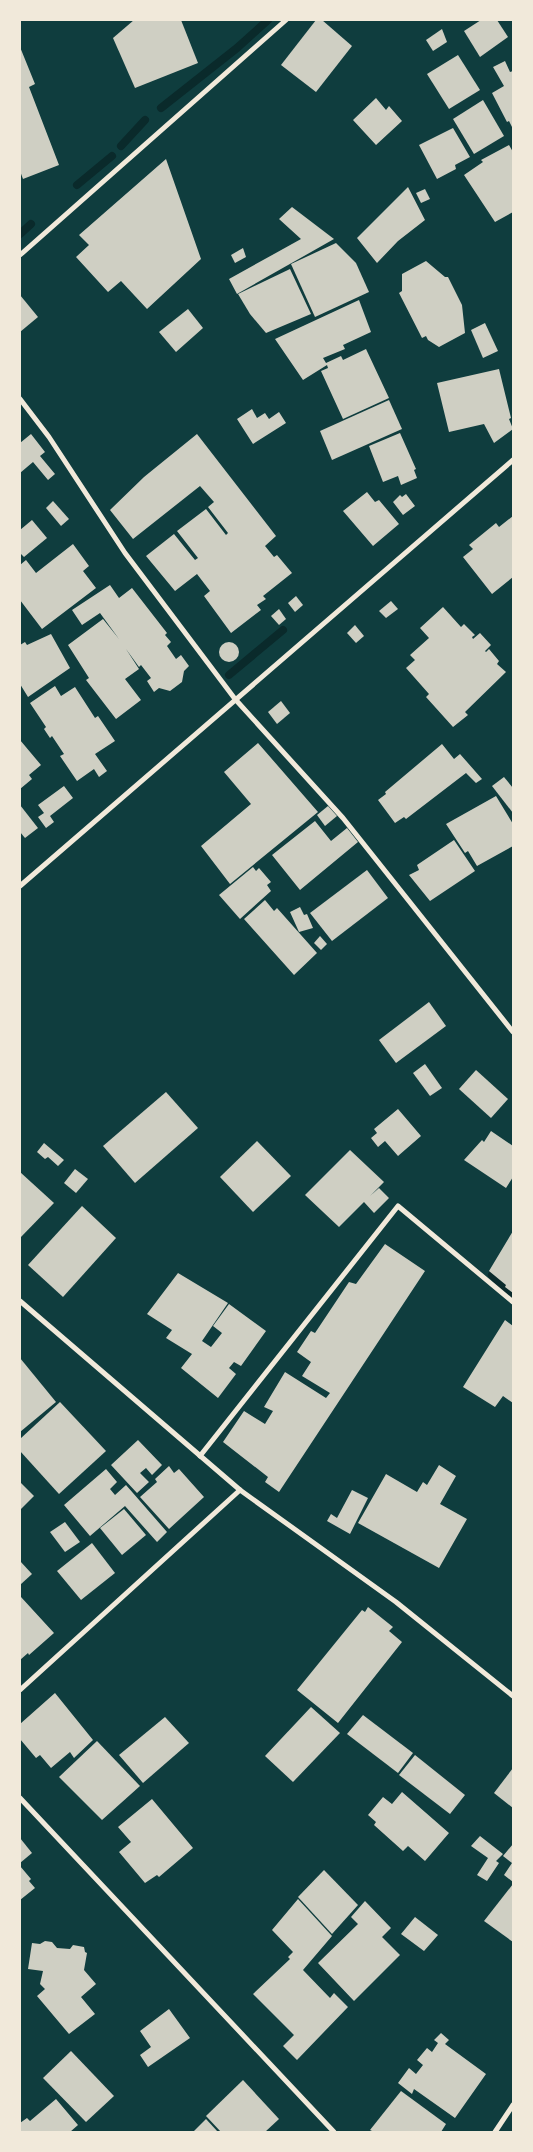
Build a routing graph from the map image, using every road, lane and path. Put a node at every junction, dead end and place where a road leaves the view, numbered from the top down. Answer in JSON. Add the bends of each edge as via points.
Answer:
{"nodes":[{"id":1,"x":286,"y":20,"type":"edge"},
{"id":2,"x":20,"y":255,"type":"edge"},
{"id":3,"x":20,"y":399,"type":"edge"},
{"id":4,"x":513,"y":460,"type":"edge"},
{"id":5,"x":235,"y":699,"type":"junction"},
{"id":6,"x":20,"y":886,"type":"edge"},
{"id":7,"x":513,"y":1032,"type":"edge"},
{"id":8,"x":20,"y":1301,"type":"edge"},
{"id":9,"x":513,"y":1302,"type":"edge"},
{"id":10,"x":200,"y":1456,"type":"junction"},
{"id":11,"x":240,"y":1490,"type":"junction"},
{"id":12,"x":20,"y":1690,"type":"edge"},
{"id":13,"x":513,"y":1696,"type":"edge"},
{"id":14,"x":20,"y":1798,"type":"edge"},
{"id":15,"x":513,"y":2105,"type":"edge"},
{"id":16,"x":334,"y":2132,"type":"edge"},
{"id":17,"x":495,"y":2132,"type":"edge"}],
"edges":[{"from":1,"to":2,"type":"street"},
{"from":3,"to":5,"type":"street","via":[[49,437],[125,553]]},
{"from":4,"to":5,"type":"street"},
{"from":5,"to":6,"type":"street"},
{"from":5,"to":7,"type":"street","via":[[343,818]]},
{"from":8,"to":10,"type":"street"},
{"from":9,"to":10,"type":"street","via":[[398,1206]]},
{"from":10,"to":11,"type":"street"},
{"from":11,"to":12,"type":"street"},
{"from":11,"to":13,"type":"street","via":[[396,1602]]},
{"from":14,"to":16,"type":"street"},
{"from":15,"to":17,"type":"street"}]}
